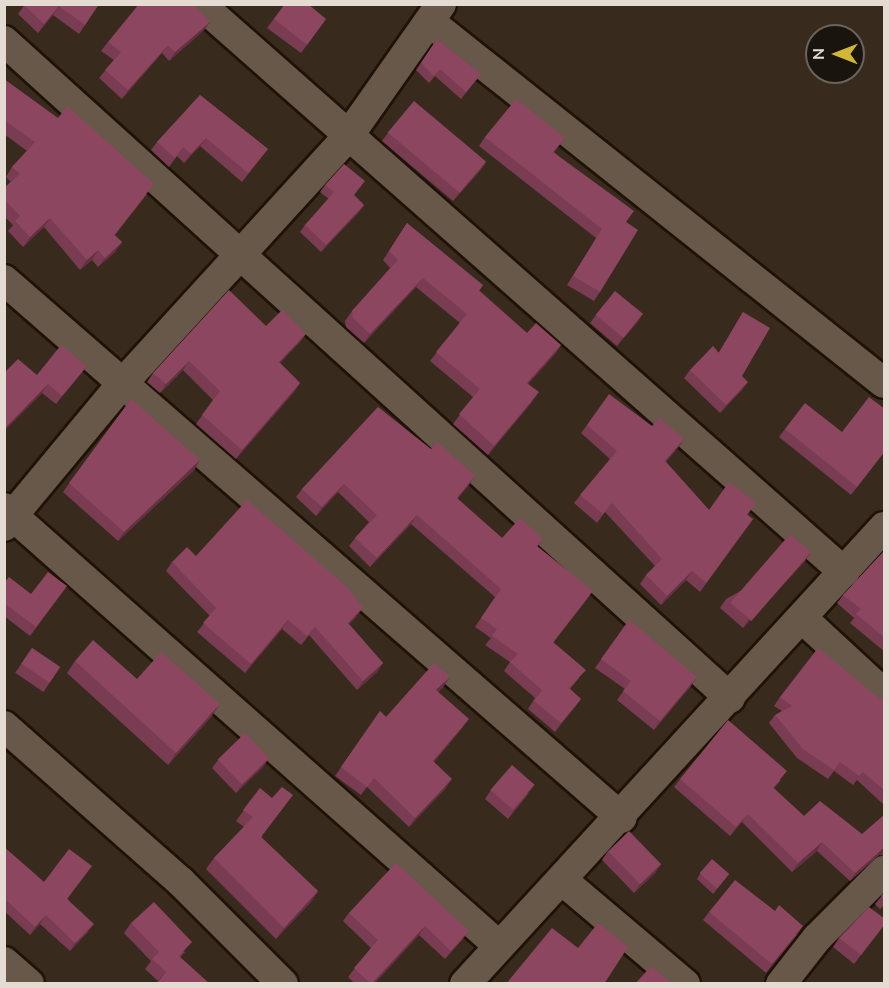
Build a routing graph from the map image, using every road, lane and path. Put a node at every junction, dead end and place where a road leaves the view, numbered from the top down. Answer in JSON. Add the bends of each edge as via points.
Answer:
{"nodes":[{"id":1,"x":200,"y":4,"type":"edge"},
{"id":2,"x":435,"y":13,"type":"edge"},
{"id":3,"x":4,"y":41,"type":"edge"},
{"id":4,"x":349,"y":135,"type":"junction"},
{"id":5,"x":241,"y":252,"type":"junction"},
{"id":6,"x":4,"y":280,"type":"edge"},
{"id":7,"x":885,"y":383,"type":"edge"},
{"id":8,"x":122,"y":384,"type":"junction"},
{"id":9,"x":8,"y":517,"type":"edge"},
{"id":10,"x":885,"y":527,"type":"edge"},
{"id":11,"x":844,"y":572,"type":"junction"},
{"id":12,"x":802,"y":618,"type":"junction"},
{"id":13,"x":885,"y":693,"type":"edge"},
{"id":14,"x":730,"y":698,"type":"junction"},
{"id":15,"x":4,"y":726,"type":"edge"},
{"id":16,"x":622,"y":818,"type":"junction"},
{"id":17,"x":885,"y":872,"type":"edge"},
{"id":18,"x":562,"y":880,"type":"junction"},
{"id":19,"x":500,"y":946,"type":"junction"},
{"id":20,"x":4,"y":962,"type":"edge"},
{"id":21,"x":29,"y":984,"type":"edge"},
{"id":22,"x":283,"y":984,"type":"edge"},
{"id":23,"x":465,"y":984,"type":"edge"},
{"id":24,"x":685,"y":984,"type":"edge"},
{"id":25,"x":781,"y":984,"type":"edge"}],
"edges":[{"from":1,"to":4,"type":"street"},
{"from":2,"to":4,"type":"street"},
{"from":2,"to":7,"type":"street"},
{"from":3,"to":5,"type":"street"},
{"from":4,"to":5,"type":"street"},
{"from":4,"to":11,"type":"street"},
{"from":5,"to":8,"type":"street"},
{"from":5,"to":14,"type":"street"},
{"from":6,"to":8,"type":"street"},
{"from":8,"to":9,"type":"street"},
{"from":8,"to":16,"type":"street"},
{"from":9,"to":19,"type":"street"},
{"from":10,"to":11,"type":"street"},
{"from":11,"to":12,"type":"street"},
{"from":12,"to":13,"type":"street"},
{"from":12,"to":14,"type":"street"},
{"from":14,"to":16,"type":"street"},
{"from":15,"to":22,"type":"street","via":[[182,882]]},
{"from":16,"to":18,"type":"street"},
{"from":17,"to":25,"type":"street","via":[[817,938]]},
{"from":18,"to":19,"type":"street"},
{"from":18,"to":24,"type":"street"},
{"from":19,"to":23,"type":"street"},
{"from":20,"to":21,"type":"street"}]}
